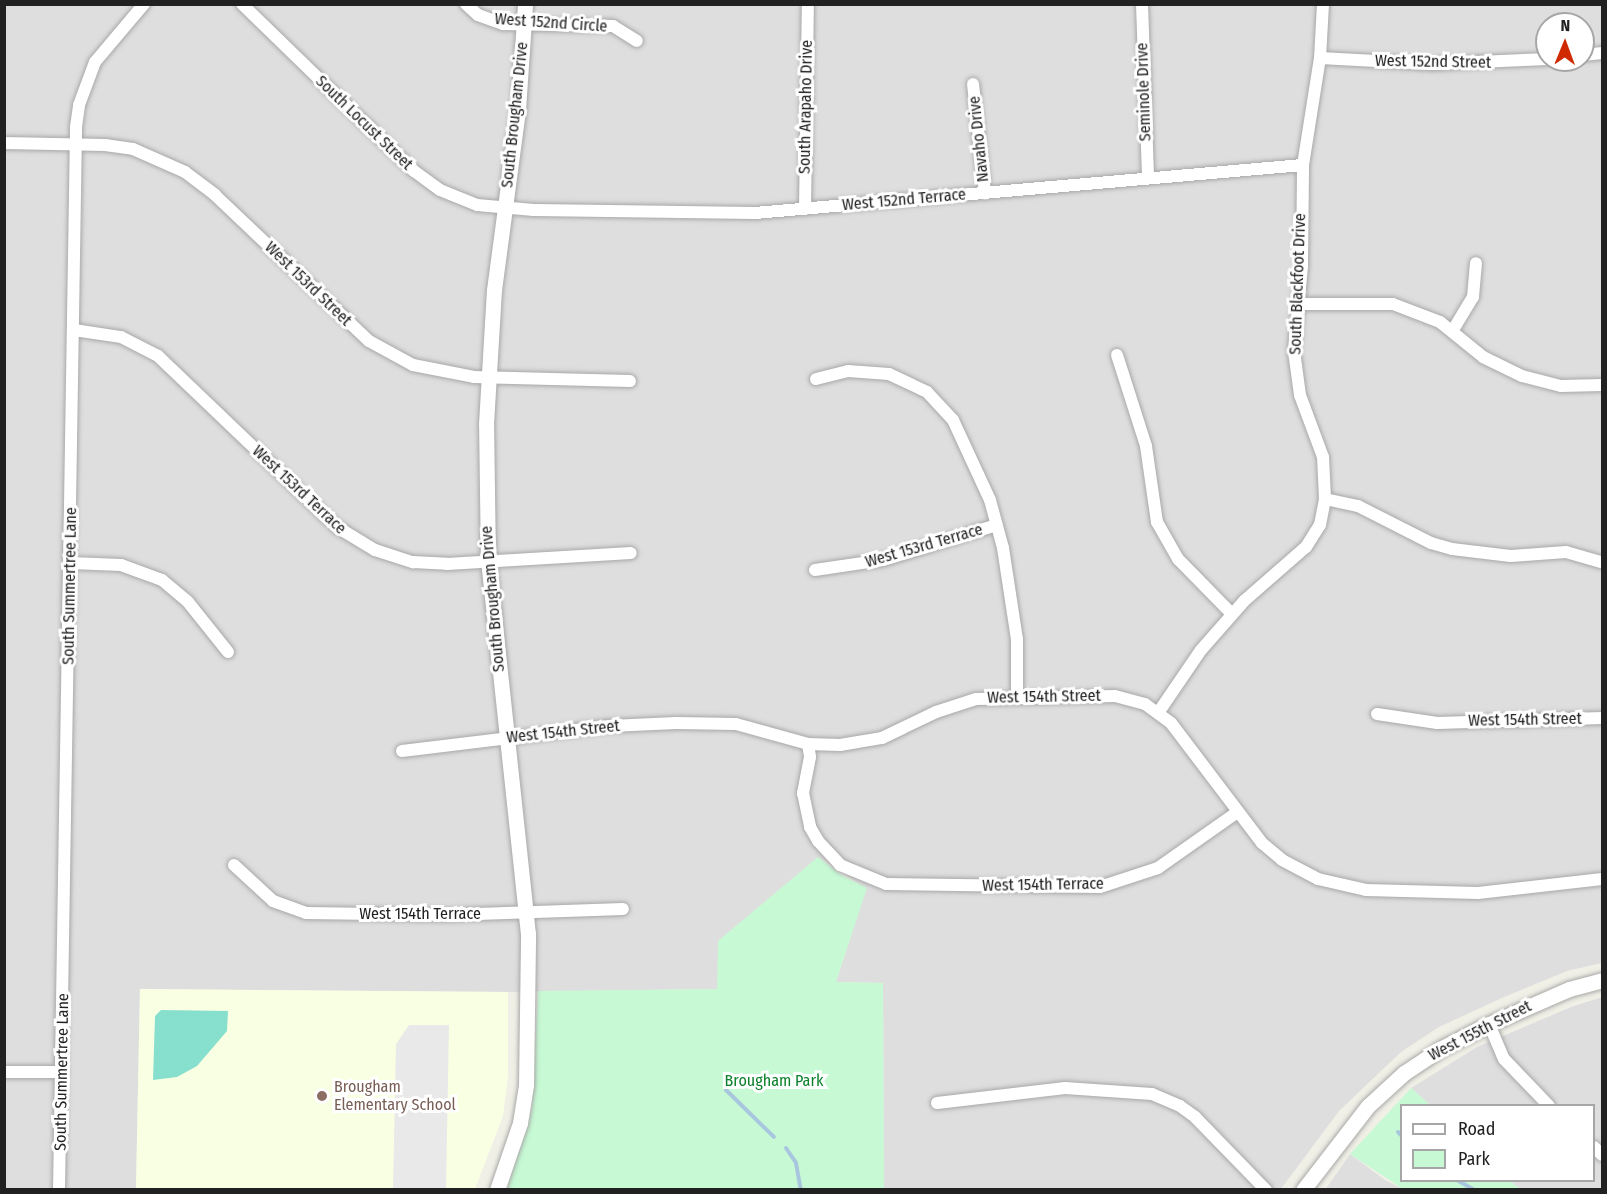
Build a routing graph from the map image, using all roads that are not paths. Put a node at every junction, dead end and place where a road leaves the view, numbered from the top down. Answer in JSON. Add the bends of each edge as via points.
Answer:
{"nodes":[{"id":1,"x":144,"y":4,"type":"edge"},
{"id":2,"x":242,"y":4,"type":"edge"},
{"id":3,"x":466,"y":4,"type":"edge"},
{"id":4,"x":525,"y":4,"type":"edge"},
{"id":5,"x":808,"y":4,"type":"edge"},
{"id":6,"x":1142,"y":4,"type":"edge"},
{"id":7,"x":1323,"y":4,"type":"edge"},
{"id":8,"x":524,"y":24,"type":"junction"},
{"id":9,"x":637,"y":41,"type":"dead end"},
{"id":10,"x":1320,"y":58,"type":"junction"},
{"id":11,"x":1535,"y":60,"type":"edge"},
{"id":12,"x":973,"y":84,"type":"dead end"},
{"id":13,"x":4,"y":143,"type":"edge"},
{"id":14,"x":76,"y":144,"type":"junction"},
{"id":15,"x":1303,"y":165,"type":"junction"},
{"id":16,"x":1148,"y":178,"type":"junction"},
{"id":17,"x":985,"y":193,"type":"junction"},
{"id":18,"x":505,"y":206,"type":"junction"},
{"id":19,"x":805,"y":209,"type":"junction"},
{"id":20,"x":1476,"y":263,"type":"dead end"},
{"id":21,"x":1299,"y":304,"type":"junction"},
{"id":22,"x":74,"y":330,"type":"junction"},
{"id":23,"x":1454,"y":330,"type":"junction"},
{"id":24,"x":1117,"y":355,"type":"dead end"},
{"id":25,"x":488,"y":378,"type":"junction"},
{"id":26,"x":816,"y":379,"type":"dead end"},
{"id":27,"x":630,"y":381,"type":"dead end"},
{"id":28,"x":1602,"y":385,"type":"edge"},
{"id":29,"x":1325,"y":499,"type":"junction"},
{"id":30,"x":997,"y":525,"type":"junction"},
{"id":31,"x":631,"y":554,"type":"dead end"},
{"id":32,"x":488,"y":562,"type":"junction"},
{"id":33,"x":1602,"y":562,"type":"edge"},
{"id":34,"x":71,"y":563,"type":"junction"},
{"id":35,"x":815,"y":570,"type":"dead end"},
{"id":36,"x":1232,"y":614,"type":"junction"},
{"id":37,"x":228,"y":652,"type":"dead end"},
{"id":38,"x":1017,"y":695,"type":"junction"},
{"id":39,"x":1158,"y":713,"type":"junction"},
{"id":40,"x":1377,"y":714,"type":"dead end"},
{"id":41,"x":1602,"y":718,"type":"edge"},
{"id":42,"x":507,"y":737,"type":"junction"},
{"id":43,"x":808,"y":744,"type":"junction"},
{"id":44,"x":402,"y":751,"type":"dead end"},
{"id":45,"x":1236,"y":813,"type":"junction"},
{"id":46,"x":234,"y":865,"type":"dead end"},
{"id":47,"x":1602,"y":879,"type":"edge"},
{"id":48,"x":623,"y":909,"type":"dead end"},
{"id":49,"x":527,"y":912,"type":"junction"},
{"id":50,"x":1602,"y":980,"type":"edge"},
{"id":51,"x":1489,"y":1024,"type":"junction"},
{"id":52,"x":4,"y":1072,"type":"edge"},
{"id":53,"x":62,"y":1072,"type":"junction"},
{"id":54,"x":937,"y":1103,"type":"dead end"},
{"id":55,"x":1547,"y":1104,"type":"edge"},
{"id":56,"x":59,"y":1190,"type":"edge"},
{"id":57,"x":497,"y":1190,"type":"edge"},
{"id":58,"x":1266,"y":1190,"type":"edge"},
{"id":59,"x":1303,"y":1190,"type":"edge"}],
"edges":[{"from":1,"to":14,"type":"street","name":"South Summertree Lane","via":[[95,62],[79,105]]},
{"from":2,"to":18,"type":"street","name":"South Locust Street","via":[[430,184],[477,205]]},
{"from":3,"to":8,"type":"street","name":"West 152nd Circle","via":[[488,20]]},
{"from":4,"to":8,"type":"street","name":"South Brougham Drive"},
{"from":5,"to":19,"type":"street","name":"South Arapaho Drive"},
{"from":6,"to":16,"type":"street","name":"Seminole Drive"},
{"from":7,"to":10,"type":"street","name":"South Blackfoot Drive"},
{"from":8,"to":9,"type":"street","name":"West 152nd Circle","via":[[613,26]]},
{"from":8,"to":18,"type":"street","name":"South Brougham Drive"},
{"from":10,"to":11,"type":"street","name":"West 152nd Street","via":[[1432,64]]},
{"from":10,"to":15,"type":"street","name":"South Blackfoot Drive"},
{"from":12,"to":17,"type":"street","name":"Navaho Drive"},
{"from":13,"to":14,"type":"street","name":"West 153rd Street"},
{"from":14,"to":22,"type":"street","name":"South Summertree Lane"},
{"from":14,"to":25,"type":"street","name":"West 153rd Street","via":[[133,149],[185,172],[215,195],[369,341],[413,365],[442,374]]},
{"from":15,"to":16,"type":"street","name":"West 152nd Terrace"},
{"from":15,"to":21,"type":"street","name":"South Blackfoot Drive"},
{"from":16,"to":17,"type":"street","name":"West 152nd Terrace"},
{"from":17,"to":19,"type":"street","name":"West 152nd Terrace"},
{"from":18,"to":19,"type":"street","name":"West 152nd Terrace","via":[[534,210],[697,212]]},
{"from":18,"to":25,"type":"street","name":"South Brougham Drive"},
{"from":20,"to":23,"type":"street","via":[[1471,303]]},
{"from":21,"to":23,"type":"street","via":[[1393,304]]},
{"from":21,"to":29,"type":"street","name":"South Blackfoot Drive","via":[[1296,371],[1300,394],[1323,457]]},
{"from":22,"to":32,"type":"street","name":"West 153rd Terrace","via":[[121,337],[158,356],[337,527],[360,543],[412,562]]},
{"from":22,"to":34,"type":"street","name":"South Summertree Lane"},
{"from":23,"to":28,"type":"street","via":[[1483,357],[1522,376],[1561,386]]},
{"from":24,"to":36,"type":"street","via":[[1146,446],[1161,531],[1178,559]]},
{"from":25,"to":27,"type":"street","name":"West 153rd Street"},
{"from":25,"to":32,"type":"street","name":"South Brougham Drive"},
{"from":26,"to":30,"type":"street","via":[[848,371],[869,371],[909,381],[927,392],[953,420],[990,500]]},
{"from":29,"to":33,"type":"street","via":[[1358,507],[1431,543],[1452,549],[1510,556],[1566,552]]},
{"from":29,"to":36,"type":"street","name":"South Blackfoot Drive","via":[[1320,525],[1306,547]]},
{"from":30,"to":35,"type":"street","name":"West 153rd Terrace","via":[[883,560]]},
{"from":30,"to":38,"type":"street","via":[[1017,639]]},
{"from":31,"to":32,"type":"street","name":"West 153rd Terrace"},
{"from":32,"to":42,"type":"street","name":"South Brougham Drive"},
{"from":34,"to":37,"type":"street","via":[[121,565],[162,580],[188,603]]},
{"from":34,"to":53,"type":"street","name":"South Summertree Lane"},
{"from":36,"to":39,"type":"street","name":"South Blackfoot Drive","via":[[1191,663]]},
{"from":38,"to":39,"type":"street","name":"West 154th Street","via":[[1115,696],[1145,704]]},
{"from":38,"to":43,"type":"street","name":"West 154th Street","via":[[956,704],[882,738],[840,745]]},
{"from":39,"to":45,"type":"street","name":"West 154th Street","via":[[1171,723]]},
{"from":40,"to":41,"type":"street","name":"West 154th Street","via":[[1437,723]]},
{"from":42,"to":43,"type":"street","name":"West 154th Street","via":[[610,726],[724,723],[753,727]]},
{"from":42,"to":44,"type":"street","name":"West 154th Street"},
{"from":42,"to":49,"type":"street","name":"South Brougham Drive"},
{"from":43,"to":45,"type":"street","name":"West 154th Terrace","via":[[810,757],[803,793],[810,827],[818,842],[840,865],[886,884],[1100,886],[1158,868]]},
{"from":45,"to":47,"type":"street","via":[[1282,860],[1338,886],[1478,892]]},
{"from":46,"to":49,"type":"street","name":"West 154th Terrace","via":[[273,901],[306,913]]},
{"from":48,"to":49,"type":"street","name":"West 154th Terrace"},
{"from":49,"to":57,"type":"street","name":"South Brougham Drive","via":[[526,1085],[520,1123]]},
{"from":50,"to":51,"type":"street","name":"West 155th Street","via":[[1569,989]]},
{"from":51,"to":55,"type":"street","via":[[1504,1059]]},
{"from":51,"to":59,"type":"street","name":"West 155th Street","via":[[1440,1049],[1384,1091]]},
{"from":52,"to":53,"type":"street"},
{"from":53,"to":56,"type":"street","name":"South Summertree Lane"},
{"from":54,"to":58,"type":"street","via":[[1065,1088],[1152,1094],[1174,1102],[1195,1117]]}]}
